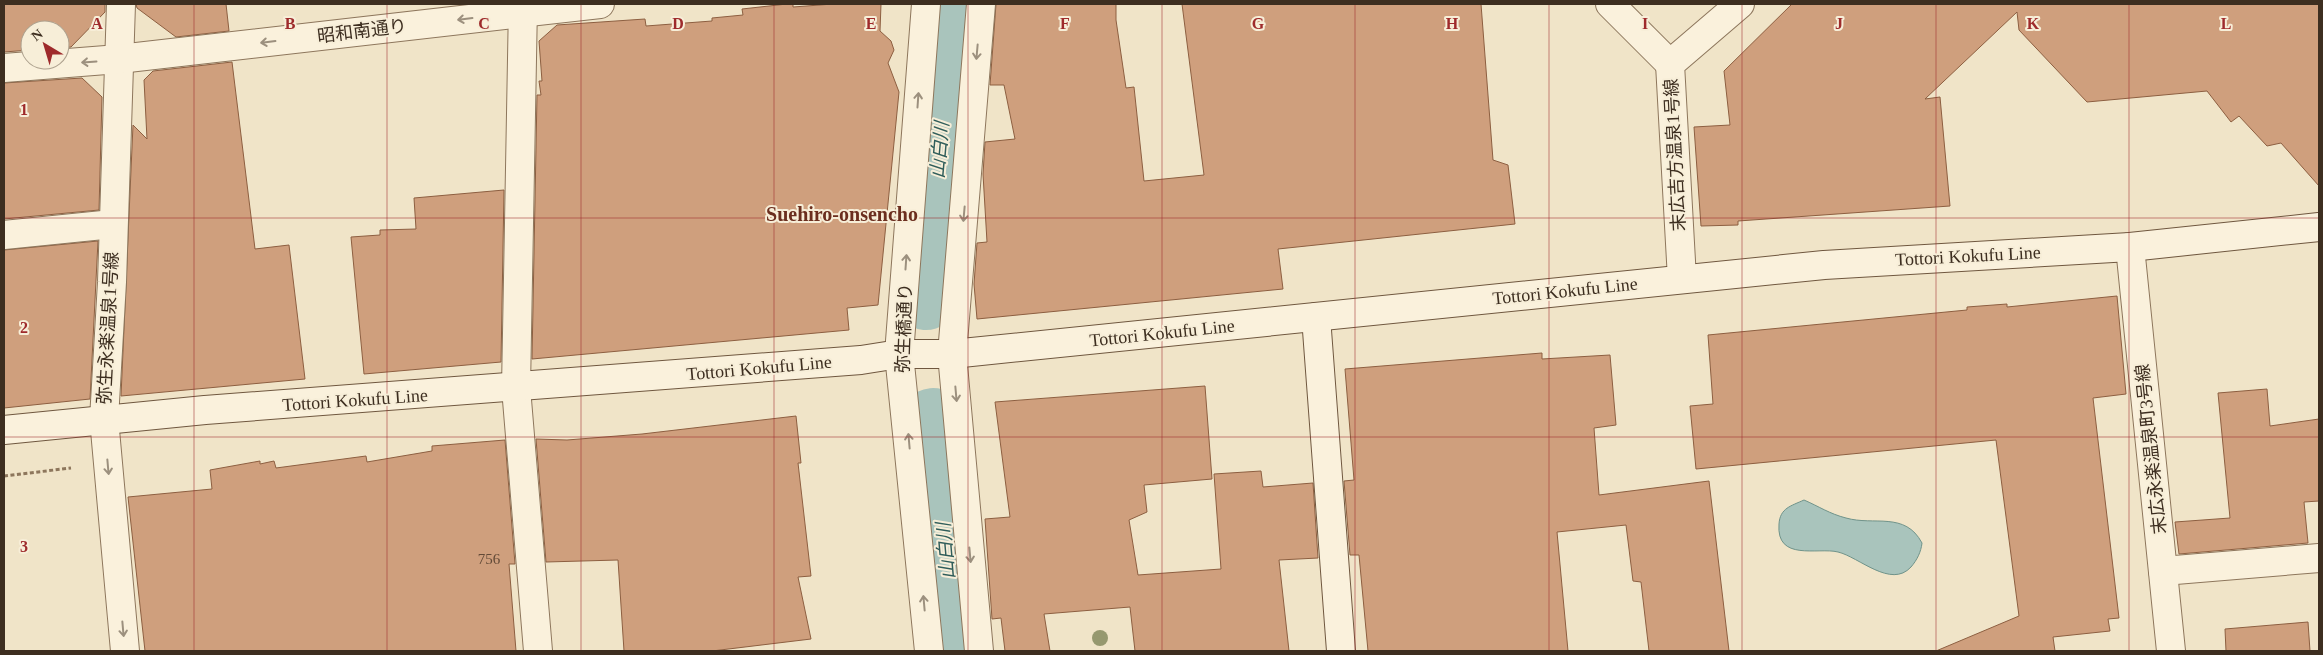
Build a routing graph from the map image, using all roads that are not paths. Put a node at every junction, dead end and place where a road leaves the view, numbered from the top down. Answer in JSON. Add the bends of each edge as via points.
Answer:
{"nodes":[{"id":1,"x":121,"y":4,"type":"edge"},
{"id":2,"x":600,"y":4,"type":"edge"},
{"id":3,"x":926,"y":4,"type":"edge"},
{"id":4,"x":981,"y":4,"type":"edge"},
{"id":5,"x":1610,"y":4,"type":"edge"},
{"id":6,"x":1740,"y":4,"type":"edge"},
{"id":7,"x":523,"y":8,"type":"edge"},
{"id":8,"x":119,"y":59,"type":"junction"},
{"id":9,"x":1670,"y":64,"type":"junction"},
{"id":10,"x":4,"y":68,"type":"edge"},
{"id":11,"x":113,"y":224,"type":"junction"},
{"id":12,"x":2319,"y":227,"type":"edge"},
{"id":13,"x":4,"y":235,"type":"edge"},
{"id":14,"x":2130,"y":247,"type":"junction"},
{"id":15,"x":1682,"y":279,"type":"junction"},
{"id":16,"x":1316,"y":317,"type":"junction"},
{"id":17,"x":899,"y":354,"type":"junction"},
{"id":18,"x":952,"y":354,"type":"junction"},
{"id":19,"x":516,"y":388,"type":"junction"},
{"id":20,"x":104,"y":419,"type":"junction"},
{"id":21,"x":4,"y":430,"type":"edge"},
{"id":22,"x":2319,"y":558,"type":"edge"},
{"id":23,"x":2164,"y":571,"type":"junction"},
{"id":24,"x":125,"y":651,"type":"edge"},
{"id":25,"x":538,"y":651,"type":"edge"},
{"id":26,"x":929,"y":651,"type":"edge"},
{"id":27,"x":979,"y":651,"type":"edge"},
{"id":28,"x":1341,"y":651,"type":"edge"},
{"id":29,"x":2171,"y":651,"type":"edge"}],
"edges":[{"from":1,"to":8,"type":"street","name":"弥生永楽温泉1号線"},
{"from":2,"to":7,"type":"street","name":"昭和南通り"},
{"from":17,"to":3,"type":"street","name":"弥生橋通り","one_way":true},
{"from":4,"to":18,"type":"street","one_way":true},
{"from":5,"to":9,"type":"street"},
{"from":6,"to":9,"type":"street","name":"末広吉方温泉1号線"},
{"from":7,"to":8,"type":"street","name":"昭和南通り","one_way":true},
{"from":7,"to":19,"type":"street"},
{"from":8,"to":10,"type":"street","name":"昭和南通り","one_way":true},
{"from":8,"to":11,"type":"street","name":"弥生永楽温泉1号線"},
{"from":9,"to":15,"type":"street","name":"末広吉方温泉1号線"},
{"from":11,"to":13,"type":"street"},
{"from":11,"to":20,"type":"street","name":"弥生永楽温泉1号線"},
{"from":12,"to":14,"type":"street","name":"Tottori Kokufu Line"},
{"from":14,"to":15,"type":"street","name":"Tottori Kokufu Line","via":[[1824,265]]},
{"from":14,"to":23,"type":"street","name":"末広永楽温泉町3号線"},
{"from":15,"to":16,"type":"street","name":"Tottori Kokufu Line"},
{"from":16,"to":18,"type":"street","name":"Tottori Kokufu Line"},
{"from":16,"to":28,"type":"street"},
{"from":17,"to":18,"type":"street","name":"Tottori Kokufu Line"},
{"from":17,"to":19,"type":"street","name":"Tottori Kokufu Line","via":[[861,360]]},
{"from":26,"to":17,"type":"street","name":"弥生橋通り","one_way":true},
{"from":18,"to":27,"type":"street","one_way":true},
{"from":19,"to":20,"type":"street","name":"Tottori Kokufu Line"},
{"from":19,"to":25,"type":"street"},
{"from":20,"to":21,"type":"street","name":"Tottori Kokufu Line"},
{"from":20,"to":24,"type":"street","name":"弥生永楽温泉1号線","one_way":true},
{"from":22,"to":23,"type":"street"},
{"from":23,"to":29,"type":"street","name":"末広永楽温泉町3号線"}]}
